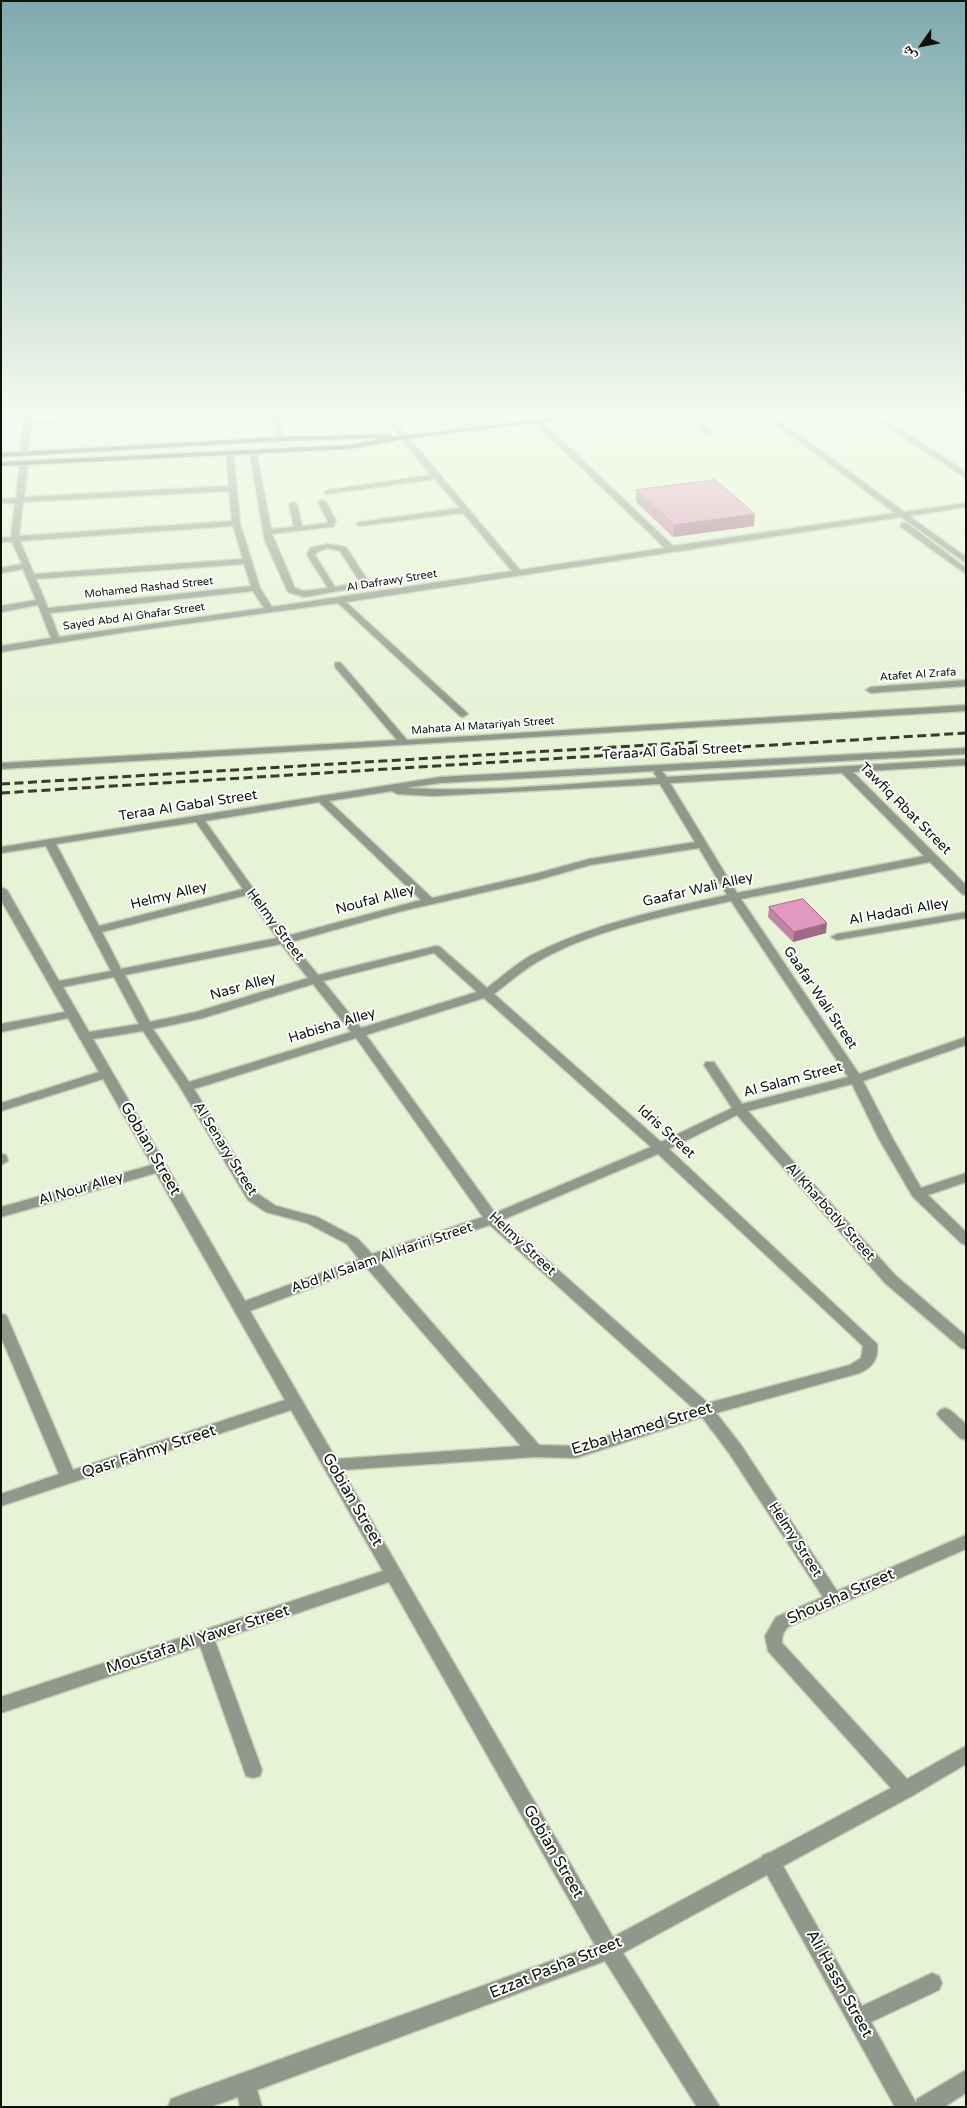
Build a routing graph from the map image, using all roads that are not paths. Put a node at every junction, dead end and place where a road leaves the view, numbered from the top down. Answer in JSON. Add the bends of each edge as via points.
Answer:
{"nodes":[{"id":1,"x":17,"y":515,"type":"edge"},
{"id":2,"x":236,"y":515,"type":"edge"},
{"id":3,"x":265,"y":515,"type":"edge"},
{"id":4,"x":296,"y":515,"type":"edge"},
{"id":5,"x":328,"y":515,"type":"edge"},
{"id":6,"x":425,"y":515,"type":"edge"},
{"id":7,"x":470,"y":515,"type":"edge"},
{"id":8,"x":636,"y":515,"type":"edge"},
{"id":9,"x":895,"y":515,"type":"edge"},
{"id":10,"x":905,"y":515,"type":"edge"},
{"id":11,"x":892,"y":516,"type":"junction"},
{"id":12,"x":236,"y":523,"type":"junction"},
{"id":13,"x":360,"y":524,"type":"dead end"},
{"id":14,"x":299,"y":529,"type":"junction"},
{"id":15,"x":268,"y":532,"type":"junction"},
{"id":16,"x":15,"y":538,"type":"junction"},
{"id":17,"x":1,"y":540,"type":"edge"},
{"id":18,"x":670,"y":548,"type":"junction"},
{"id":19,"x":966,"y":560,"type":"edge"},
{"id":20,"x":247,"y":561,"type":"junction"},
{"id":21,"x":26,"y":566,"type":"junction"},
{"id":22,"x":1,"y":570,"type":"edge"},
{"id":23,"x":966,"y":572,"type":"edge"},
{"id":24,"x":518,"y":573,"type":"junction"},
{"id":25,"x":31,"y":577,"type":"junction"},
{"id":26,"x":256,"y":588,"type":"junction"},
{"id":27,"x":333,"y":590,"type":"junction"},
{"id":28,"x":339,"y":600,"type":"junction"},
{"id":29,"x":43,"y":607,"type":"junction"},
{"id":30,"x":1,"y":609,"type":"edge"},
{"id":31,"x":270,"y":611,"type":"junction"},
{"id":32,"x":56,"y":639,"type":"junction"},
{"id":33,"x":1,"y":649,"type":"edge"},
{"id":34,"x":338,"y":665,"type":"dead end"},
{"id":35,"x":966,"y":683,"type":"edge"},
{"id":36,"x":871,"y":690,"type":"dead end"},
{"id":37,"x":966,"y":708,"type":"edge"},
{"id":38,"x":463,"y":714,"type":"dead end"},
{"id":39,"x":404,"y":743,"type":"junction"},
{"id":40,"x":966,"y":751,"type":"edge"},
{"id":41,"x":966,"y":762,"type":"edge"},
{"id":42,"x":1,"y":766,"type":"edge"},
{"id":43,"x":656,"y":767,"type":"junction"},
{"id":44,"x":844,"y":769,"type":"junction"},
{"id":45,"x":663,"y":780,"type":"junction"},
{"id":46,"x":380,"y":789,"type":"junction"},
{"id":47,"x":320,"y":798,"type":"junction"},
{"id":48,"x":198,"y":818,"type":"junction"},
{"id":49,"x":49,"y":842,"type":"junction"},
{"id":50,"x":701,"y":844,"type":"junction"},
{"id":51,"x":1,"y":850,"type":"edge"},
{"id":52,"x":932,"y":858,"type":"junction"},
{"id":53,"x":1,"y":890,"type":"edge"},
{"id":54,"x":250,"y":891,"type":"junction"},
{"id":55,"x":966,"y":892,"type":"edge"},
{"id":56,"x":734,"y":897,"type":"junction"},
{"id":57,"x":430,"y":902,"type":"junction"},
{"id":58,"x":966,"y":915,"type":"edge"},
{"id":59,"x":95,"y":930,"type":"junction"},
{"id":60,"x":837,"y":937,"type":"dead end"},
{"id":61,"x":284,"y":940,"type":"junction"},
{"id":62,"x":436,"y":949,"type":"joint"},
{"id":63,"x":118,"y":974,"type":"junction"},
{"id":64,"x":316,"y":979,"type":"junction"},
{"id":65,"x":56,"y":985,"type":"junction"},
{"id":66,"x":487,"y":993,"type":"junction"},
{"id":67,"x":72,"y":1014,"type":"junction"},
{"id":68,"x":146,"y":1027,"type":"junction"},
{"id":69,"x":1,"y":1028,"type":"edge"},
{"id":70,"x":359,"y":1034,"type":"junction"},
{"id":71,"x":85,"y":1036,"type":"junction"},
{"id":72,"x":966,"y":1041,"type":"edge"},
{"id":73,"x":710,"y":1065,"type":"dead end"},
{"id":74,"x":107,"y":1073,"type":"junction"},
{"id":75,"x":856,"y":1078,"type":"junction"},
{"id":76,"x":186,"y":1087,"type":"junction"},
{"id":77,"x":1,"y":1107,"type":"edge"},
{"id":78,"x":739,"y":1109,"type":"junction"},
{"id":79,"x":660,"y":1148,"type":"junction"},
{"id":80,"x":160,"y":1167,"type":"junction"},
{"id":81,"x":966,"y":1177,"type":"edge"},
{"id":82,"x":918,"y":1194,"type":"junction"},
{"id":83,"x":1,"y":1212,"type":"edge"},
{"id":84,"x":492,"y":1219,"type":"junction"},
{"id":85,"x":966,"y":1240,"type":"edge"},
{"id":86,"x":370,"y":1260,"type":"junction"},
{"id":87,"x":242,"y":1308,"type":"junction"},
{"id":88,"x":1,"y":1319,"type":"edge"},
{"id":89,"x":870,"y":1344,"type":"joint"},
{"id":90,"x":966,"y":1344,"type":"edge"},
{"id":91,"x":296,"y":1402,"type":"junction"},
{"id":92,"x":704,"y":1410,"type":"junction"},
{"id":93,"x":945,"y":1414,"type":"dead end"},
{"id":94,"x":966,"y":1434,"type":"edge"},
{"id":95,"x":535,"y":1451,"type":"junction"},
{"id":96,"x":332,"y":1465,"type":"junction"},
{"id":97,"x":69,"y":1478,"type":"junction"},
{"id":98,"x":1,"y":1500,"type":"edge"},
{"id":99,"x":966,"y":1542,"type":"edge"},
{"id":100,"x":394,"y":1574,"type":"junction"},
{"id":101,"x":834,"y":1600,"type":"junction"},
{"id":102,"x":205,"y":1637,"type":"junction"},
{"id":103,"x":1,"y":1705,"type":"edge"},
{"id":104,"x":966,"y":1754,"type":"edge"},
{"id":105,"x":253,"y":1770,"type":"dead end"},
{"id":106,"x":905,"y":1790,"type":"junction"},
{"id":107,"x":770,"y":1861,"type":"junction"},
{"id":108,"x":609,"y":1950,"type":"junction"},
{"id":109,"x":932,"y":1983,"type":"dead end"},
{"id":110,"x":858,"y":2018,"type":"junction"},
{"id":111,"x":966,"y":2080,"type":"edge"},
{"id":112,"x":246,"y":2084,"type":"junction"},
{"id":113,"x":179,"y":2107,"type":"edge"},
{"id":114,"x":251,"y":2107,"type":"edge"},
{"id":115,"x":709,"y":2107,"type":"edge"},
{"id":116,"x":907,"y":2107,"type":"edge"},
{"id":117,"x":925,"y":2107,"type":"edge"}],
"edges":[{"from":1,"to":16,"type":"street"},
{"from":2,"to":12,"type":"street"},
{"from":3,"to":15,"type":"street"},
{"from":4,"to":14,"type":"street"},
{"from":5,"to":14,"type":"street","via":[[332,523],[327,526]]},
{"from":6,"to":13,"type":"street"},
{"from":7,"to":24,"type":"street"},
{"from":8,"to":18,"type":"street"},
{"from":9,"to":11,"type":"street","name":"Al Dafrawy Street"},
{"from":10,"to":19,"type":"street"},
{"from":11,"to":18,"type":"street","name":"Al Dafrawy Street"},
{"from":11,"to":23,"type":"street"},
{"from":12,"to":16,"type":"street"},
{"from":12,"to":20,"type":"street"},
{"from":14,"to":15,"type":"street"},
{"from":15,"to":27,"type":"street","via":[[269,542],[293,591],[304,594]]},
{"from":16,"to":17,"type":"street"},
{"from":16,"to":21,"type":"street"},
{"from":18,"to":24,"type":"street","name":"Al Dafrawy Street"},
{"from":20,"to":25,"type":"street"},
{"from":20,"to":26,"type":"street"},
{"from":21,"to":22,"type":"street"},
{"from":21,"to":25,"type":"street"},
{"from":24,"to":28,"type":"street","name":"Al Dafrawy Street"},
{"from":25,"to":29,"type":"street"},
{"from":26,"to":29,"type":"street","name":"Mohamed Rashad Street"},
{"from":26,"to":31,"type":"street"},
{"from":27,"to":27,"type":"street","via":[[359,586],[364,581],[343,550],[334,546],[317,548],[311,555]]},
{"from":28,"to":31,"type":"street","name":"Al Dafrawy Street"},
{"from":28,"to":38,"type":"street"},
{"from":29,"to":30,"type":"street","name":"Mohamed Rashad Street"},
{"from":29,"to":32,"type":"street"},
{"from":31,"to":32,"type":"street","name":"Sayed Abd Al Ghafar Street"},
{"from":32,"to":33,"type":"street","name":"Sayed Abd Al Ghafar Street"},
{"from":34,"to":39,"type":"street"},
{"from":35,"to":36,"type":"street","name":"Atafet Al Zrafa"},
{"from":37,"to":39,"type":"street","name":"Mahata Al Matariyah Street"},
{"from":39,"to":42,"type":"street","name":"Mahata Al Matariyah Street"},
{"from":40,"to":43,"type":"street","name":"Teraa Al Gabal Street"},
{"from":41,"to":44,"type":"street","name":"Teraa Al Gabal Street"},
{"from":43,"to":45,"type":"street","name":"Gaafar Wali Street"},
{"from":43,"to":46,"type":"street","name":"Teraa Al Gabal Street","via":[[440,780]]},
{"from":44,"to":45,"type":"street","name":"Teraa Al Gabal Street"},
{"from":44,"to":52,"type":"street","name":"Tawfiq Rbat Street"},
{"from":45,"to":46,"type":"street","name":"Teraa Al Gabal Street","via":[[453,792]]},
{"from":45,"to":50,"type":"street","name":"Gaafar Wali Street"},
{"from":46,"to":47,"type":"street","name":"Teraa Al Gabal Street"},
{"from":47,"to":48,"type":"street","name":"Teraa Al Gabal Street"},
{"from":47,"to":57,"type":"street"},
{"from":48,"to":49,"type":"street","name":"Teraa Al Gabal Street"},
{"from":48,"to":54,"type":"street","name":"Helmy Street"},
{"from":49,"to":51,"type":"street","name":"Teraa Al Gabal Street"},
{"from":49,"to":59,"type":"street","name":"Al Senary Street"},
{"from":50,"to":56,"type":"street","name":"Gaafar Wali Street"},
{"from":50,"to":57,"type":"street","name":"Noufal Alley","via":[[589,862]]},
{"from":52,"to":55,"type":"street","name":"Tawfiq Rbat Street"},
{"from":52,"to":56,"type":"street","name":"Gaafar Wali Alley"},
{"from":53,"to":65,"type":"street","name":"Gobian Street"},
{"from":54,"to":59,"type":"street","name":"Helmy Alley"},
{"from":54,"to":61,"type":"street","name":"Helmy Street"},
{"from":56,"to":66,"type":"street","name":"Gaafar Wali Alley","via":[[644,917],[562,945],[532,960]]},
{"from":56,"to":75,"type":"street","name":"Gaafar Wali Street"},
{"from":57,"to":61,"type":"street","name":"Noufal Alley"},
{"from":58,"to":60,"type":"street","name":"Al Hadadi Alley"},
{"from":59,"to":63,"type":"street","name":"Al Senary Street"},
{"from":61,"to":63,"type":"street","name":"Noufal Alley"},
{"from":61,"to":64,"type":"street","name":"Helmy Street"},
{"from":62,"to":64,"type":"street","name":"Nasr Alley"},
{"from":62,"to":66,"type":"street","name":"Idris Street"},
{"from":63,"to":65,"type":"street","name":"Noufal Alley"},
{"from":63,"to":68,"type":"street","name":"Al Senary Street"},
{"from":64,"to":68,"type":"street","name":"Nasr Alley","via":[[240,1005]]},
{"from":64,"to":70,"type":"street","name":"Helmy Street"},
{"from":65,"to":67,"type":"street","name":"Gobian Street"},
{"from":66,"to":70,"type":"street","name":"Habisha Alley"},
{"from":66,"to":79,"type":"street","name":"Idris Street"},
{"from":67,"to":69,"type":"street"},
{"from":67,"to":71,"type":"street","name":"Gobian Street"},
{"from":68,"to":71,"type":"street","name":"Nasr Alley"},
{"from":68,"to":76,"type":"street","name":"Al Senary Street"},
{"from":70,"to":76,"type":"street","name":"Habisha Alley"},
{"from":70,"to":84,"type":"street","name":"Helmy Street"},
{"from":71,"to":74,"type":"street","name":"Gobian Street"},
{"from":72,"to":75,"type":"street","name":"Al Salam Street"},
{"from":73,"to":78,"type":"street","name":"Al Kharbotly Street"},
{"from":74,"to":77,"type":"street"},
{"from":74,"to":80,"type":"street","name":"Gobian Street"},
{"from":75,"to":78,"type":"street","name":"Al Salam Street"},
{"from":75,"to":82,"type":"street","name":"Gaafar Wali Street"},
{"from":76,"to":86,"type":"street","name":"Al Senary Street","via":[[253,1197],[271,1209],[312,1220],[352,1241]]},
{"from":78,"to":79,"type":"street","name":"Al Salam Street"},
{"from":78,"to":90,"type":"street","name":"Al Kharbotly Street","via":[[890,1279]]},
{"from":79,"to":84,"type":"street","name":"Abd Al Salam Al Hariri Street"},
{"from":79,"to":89,"type":"street","name":"Idris Street"},
{"from":80,"to":83,"type":"street","name":"Al Nour Alley"},
{"from":80,"to":87,"type":"street","name":"Gobian Street"},
{"from":81,"to":82,"type":"street"},
{"from":82,"to":85,"type":"street","name":"Gaafar Wali Street"},
{"from":84,"to":86,"type":"street","name":"Abd Al Salam Al Hariri Street"},
{"from":84,"to":92,"type":"street","name":"Helmy Street"},
{"from":86,"to":87,"type":"street","name":"Abd Al Salam Al Hariri Street"},
{"from":86,"to":95,"type":"street","name":"Al Senary Street"},
{"from":87,"to":91,"type":"street","name":"Gobian Street"},
{"from":88,"to":97,"type":"street"},
{"from":89,"to":92,"type":"street","name":"Ezba Hamed Street","via":[[872,1354],[866,1363],[855,1369]]},
{"from":91,"to":96,"type":"street","name":"Gobian Street"},
{"from":91,"to":97,"type":"street","name":"Qasr Fahmy Street"},
{"from":92,"to":95,"type":"street","name":"Ezba Hamed Street","via":[[576,1452]]},
{"from":92,"to":101,"type":"street","name":"Helmy Street","via":[[735,1449]]},
{"from":93,"to":94,"type":"street"},
{"from":95,"to":96,"type":"street","name":"Ezba Hamed Street"},
{"from":96,"to":100,"type":"street","name":"Gobian Street"},
{"from":97,"to":98,"type":"street","name":"Qasr Fahmy Street"},
{"from":99,"to":101,"type":"street","name":"Shousha Street"},
{"from":100,"to":102,"type":"street","name":"Moustafa Al Yawer Street"},
{"from":100,"to":108,"type":"street","name":"Gobian Street"},
{"from":101,"to":106,"type":"street","name":"Shousha Street","via":[[782,1622],[776,1628],[774,1646]]},
{"from":102,"to":103,"type":"street","name":"Moustafa Al Yawer Street"},
{"from":102,"to":105,"type":"street"},
{"from":104,"to":106,"type":"street","name":"Ezzat Pasha Street"},
{"from":106,"to":107,"type":"street","name":"Ezzat Pasha Street"},
{"from":107,"to":108,"type":"street","name":"Ezzat Pasha Street"},
{"from":107,"to":110,"type":"street","name":"Ali Hassn Street"},
{"from":108,"to":112,"type":"street","name":"Ezzat Pasha Street"},
{"from":108,"to":115,"type":"street","name":"Gobian Street"},
{"from":109,"to":110,"type":"street"},
{"from":110,"to":116,"type":"street","name":"Ali Hassn Street"},
{"from":111,"to":117,"type":"street"},
{"from":112,"to":113,"type":"street","name":"Ezzat Pasha Street"},
{"from":112,"to":114,"type":"street"}]}
